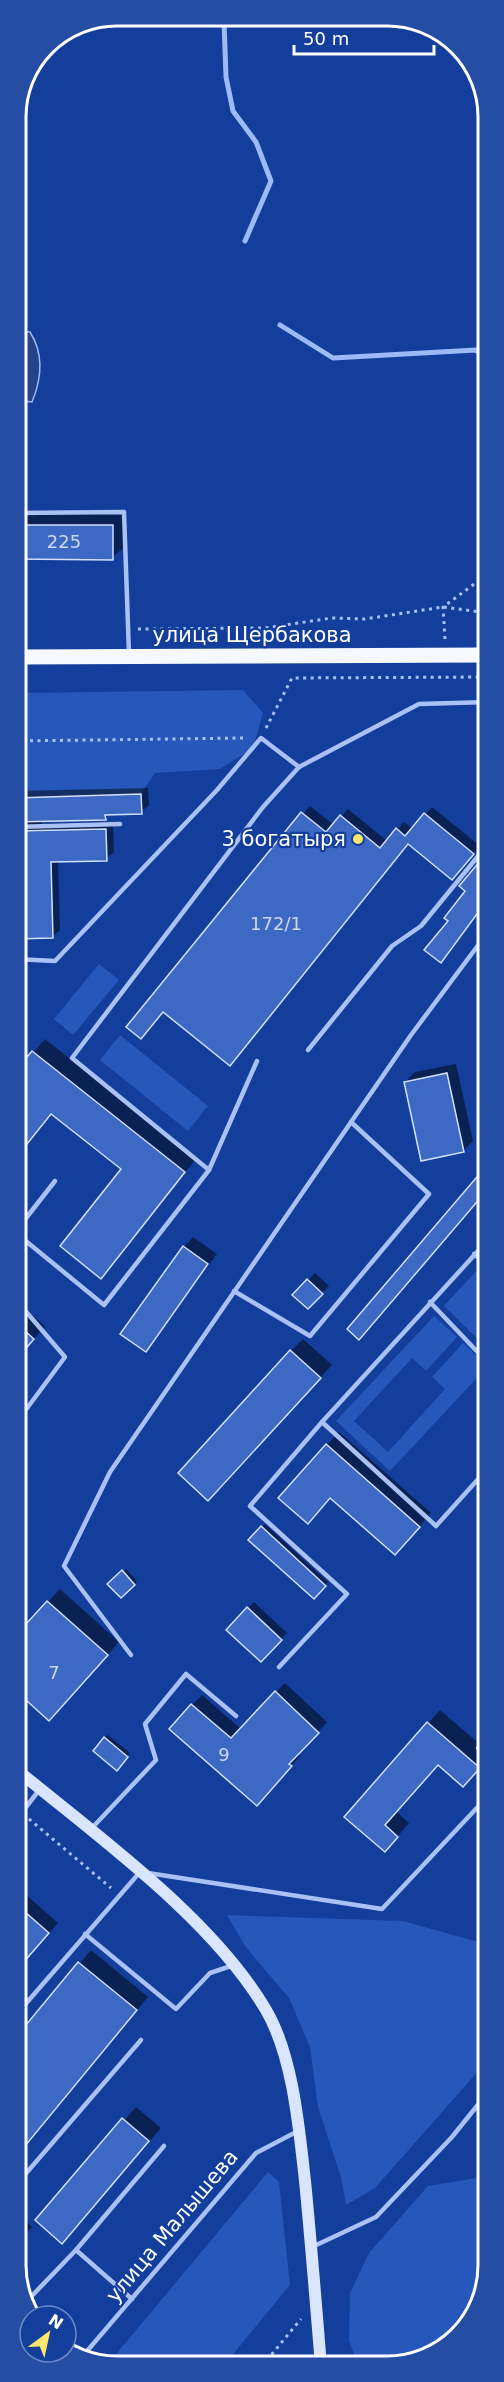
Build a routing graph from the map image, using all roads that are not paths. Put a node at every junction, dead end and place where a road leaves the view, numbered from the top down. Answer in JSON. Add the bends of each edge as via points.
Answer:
{"nodes":[{"id":1,"x":26,"y":513,"type":"edge"},
{"id":2,"x":478,"y":653,"type":"edge"},
{"id":3,"x":26,"y":657,"type":"edge"},
{"id":4,"x":129,"y":657,"type":"junction"},
{"id":5,"x":478,"y":702,"type":"edge"},
{"id":6,"x":299,"y":767,"type":"junction"},
{"id":7,"x":120,"y":825,"type":"dead end"},
{"id":8,"x":26,"y":827,"type":"edge"},
{"id":9,"x":478,"y":856,"type":"edge"},
{"id":10,"x":478,"y":945,"type":"edge"},
{"id":11,"x":26,"y":960,"type":"edge"},
{"id":12,"x":308,"y":1050,"type":"dead end"},
{"id":13,"x":257,"y":1061,"type":"dead end"},
{"id":14,"x":351,"y":1122,"type":"junction"},
{"id":15,"x":209,"y":1170,"type":"junction"},
{"id":16,"x":55,"y":1181,"type":"dead end"},
{"id":17,"x":26,"y":1218,"type":"edge"},
{"id":18,"x":26,"y":1241,"type":"edge"},
{"id":19,"x":478,"y":1250,"type":"edge"},
{"id":20,"x":474,"y":1254,"type":"junction"},
{"id":21,"x":478,"y":1257,"type":"edge"},
{"id":22,"x":234,"y":1292,"type":"junction"},
{"id":23,"x":430,"y":1302,"type":"junction"},
{"id":24,"x":26,"y":1312,"type":"edge"},
{"id":25,"x":478,"y":1352,"type":"edge"},
{"id":26,"x":26,"y":1410,"type":"edge"},
{"id":27,"x":322,"y":1422,"type":"junction"},
{"id":28,"x":478,"y":1479,"type":"edge"},
{"id":29,"x":131,"y":1654,"type":"dead end"},
{"id":30,"x":279,"y":1667,"type":"dead end"},
{"id":31,"x":236,"y":1716,"type":"dead end"},
{"id":32,"x":26,"y":1777,"type":"edge"},
{"id":33,"x":40,"y":1789,"type":"junction"},
{"id":34,"x":478,"y":1806,"type":"edge"},
{"id":35,"x":26,"y":1807,"type":"edge"},
{"id":36,"x":90,"y":1831,"type":"junction"},
{"id":37,"x":139,"y":1872,"type":"junction"},
{"id":38,"x":85,"y":1934,"type":"junction"},
{"id":39,"x":237,"y":1965,"type":"junction"},
{"id":40,"x":26,"y":2003,"type":"edge"},
{"id":41,"x":141,"y":2040,"type":"dead end"},
{"id":42,"x":478,"y":2105,"type":"edge"},
{"id":43,"x":299,"y":2131,"type":"junction"},
{"id":44,"x":164,"y":2146,"type":"dead end"},
{"id":45,"x":26,"y":2173,"type":"edge"},
{"id":46,"x":312,"y":2247,"type":"junction"},
{"id":47,"x":76,"y":2250,"type":"junction"},
{"id":48,"x":32,"y":2296,"type":"edge"},
{"id":49,"x":132,"y":2299,"type":"junction"},
{"id":50,"x":87,"y":2352,"type":"edge"},
{"id":51,"x":320,"y":2356,"type":"edge"}],
"edges":[{"from":1,"to":4,"type":"lane","via":[[124,512]]},
{"from":2,"to":4,"type":"main road","name":"улица Щербакова"},
{"from":3,"to":4,"type":"main road","name":"улица Щербакова"},
{"from":5,"to":6,"type":"lane","via":[[419,704]]},
{"from":6,"to":11,"type":"lane","via":[[261,738],[55,961]]},
{"from":6,"to":15,"type":"lane","via":[[263,807],[72,1058]]},
{"from":7,"to":8,"type":"lane"},
{"from":9,"to":12,"type":"lane","via":[[421,926],[392,946]]},
{"from":10,"to":14,"type":"lane"},
{"from":13,"to":15,"type":"lane"},
{"from":14,"to":22,"type":"lane"},
{"from":14,"to":22,"type":"lane","via":[[429,1194],[310,1336]]},
{"from":15,"to":18,"type":"lane","via":[[105,1305]]},
{"from":16,"to":17,"type":"lane"},
{"from":19,"to":20,"type":"lane"},
{"from":20,"to":21,"type":"lane"},
{"from":20,"to":23,"type":"lane"},
{"from":22,"to":29,"type":"lane","via":[[110,1472],[64,1566]]},
{"from":23,"to":25,"type":"lane"},
{"from":23,"to":27,"type":"lane"},
{"from":24,"to":26,"type":"lane","via":[[65,1358]]},
{"from":27,"to":28,"type":"lane","via":[[436,1526]]},
{"from":27,"to":30,"type":"lane","via":[[250,1506],[346,1594]]},
{"from":31,"to":36,"type":"lane","via":[[186,1674],[145,1724],[156,1760]]},
{"from":32,"to":33,"type":"main road"},
{"from":33,"to":35,"type":"lane"},
{"from":33,"to":36,"type":"main road"},
{"from":34,"to":37,"type":"lane","via":[[382,1908]]},
{"from":36,"to":37,"type":"main road"},
{"from":37,"to":38,"type":"lane"},
{"from":37,"to":39,"type":"main road","via":[[195,1921]]},
{"from":38,"to":39,"type":"lane","via":[[176,2009],[210,1973]]},
{"from":38,"to":40,"type":"lane"},
{"from":39,"to":43,"type":"main road","via":[[267,2012],[288,2068]]},
{"from":41,"to":45,"type":"lane"},
{"from":42,"to":46,"type":"lane","via":[[376,2217]]},
{"from":43,"to":46,"type":"main road"},
{"from":43,"to":49,"type":"lane","name":"улица Малышева","via":[[256,2153]]},
{"from":44,"to":47,"type":"lane"},
{"from":46,"to":51,"type":"main road"},
{"from":47,"to":48,"type":"lane"},
{"from":47,"to":49,"type":"lane"},
{"from":49,"to":50,"type":"lane","name":"улица Малышева"}]}
